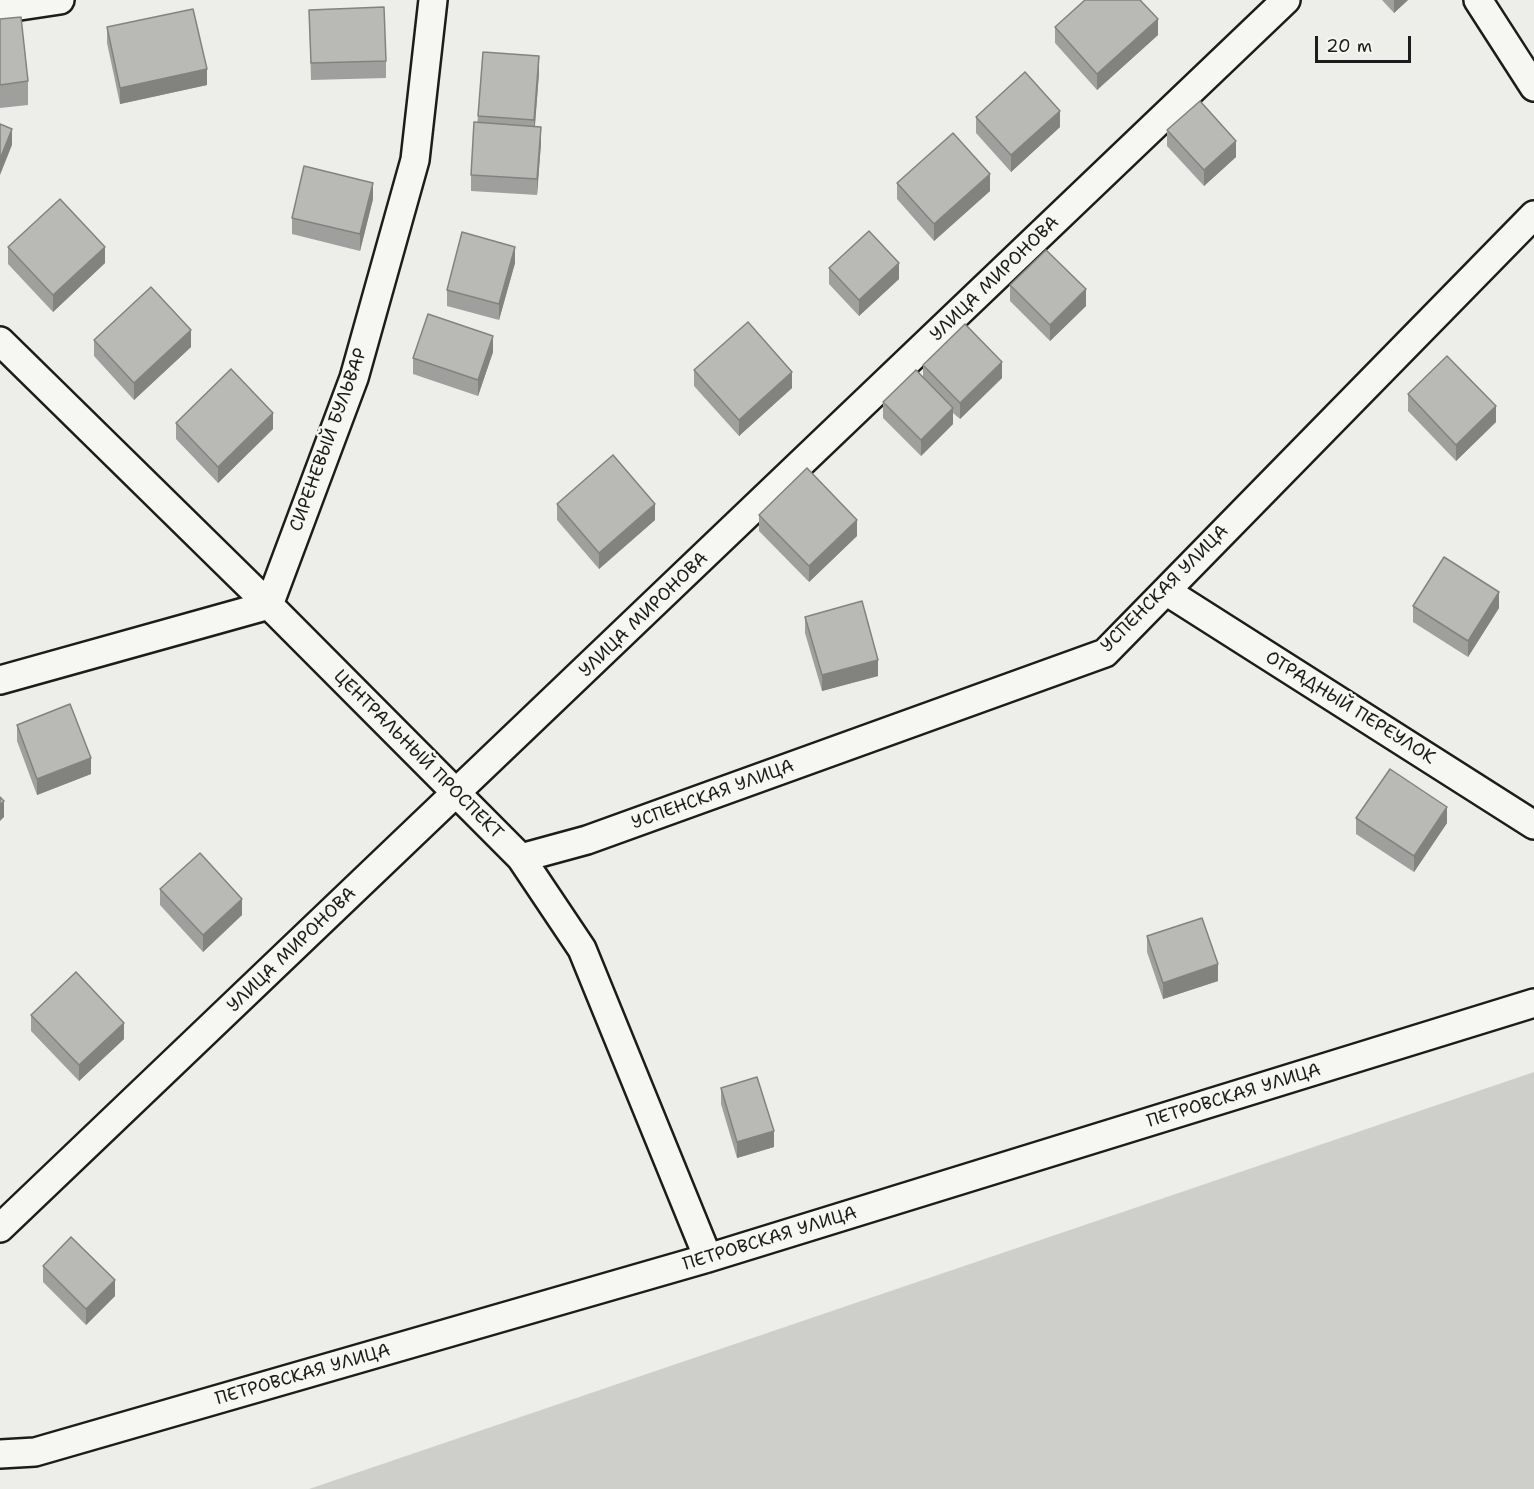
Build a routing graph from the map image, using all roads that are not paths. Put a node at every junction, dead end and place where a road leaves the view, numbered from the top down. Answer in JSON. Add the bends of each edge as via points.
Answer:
{"nodes":[{"id":1,"x":60,"y":0,"type":"edge"},
{"id":2,"x":433,"y":0,"type":"edge"},
{"id":3,"x":1286,"y":0,"type":"edge"},
{"id":4,"x":1478,"y":0,"type":"edge"},
{"id":5,"x":0,"y":9,"type":"edge"},
{"id":6,"x":1534,"y":87,"type":"edge"},
{"id":7,"x":1534,"y":215,"type":"edge"},
{"id":8,"x":0,"y":341,"type":"edge"},
{"id":9,"x":1166,"y":591,"type":"junction"},
{"id":10,"x":269,"y":605,"type":"junction"},
{"id":11,"x":0,"y":680,"type":"edge"},
{"id":12,"x":457,"y":793,"type":"junction"},
{"id":13,"x":1534,"y":825,"type":"edge"},
{"id":14,"x":521,"y":858,"type":"junction"},
{"id":15,"x":1534,"y":1003,"type":"edge"},
{"id":16,"x":0,"y":1228,"type":"edge"},
{"id":17,"x":708,"y":1258,"type":"junction"},
{"id":18,"x":0,"y":1454,"type":"edge"}],
"edges":[{"from":1,"to":5,"type":"street"},
{"from":2,"to":10,"type":"street","name":"СИРЕНЕВЫЙ БУЛЬВАР","via":[[415,160],[354,378]]},
{"from":3,"to":12,"type":"street","name":"УЛИЦА МИРОНОВА"},
{"from":4,"to":6,"type":"street"},
{"from":7,"to":9,"type":"street","name":"УСПЕНСКАЯ УЛИЦА"},
{"from":8,"to":10,"type":"street","name":"ЦЕНТРАЛЬНЫЙ ПРОСПЕКТ"},
{"from":9,"to":13,"type":"street","name":"ОТРАДНЫЙ ПЕРЕУЛОК"},
{"from":9,"to":14,"type":"street","name":"УСПЕНСКАЯ УЛИЦА","via":[[1105,653],[587,840]]},
{"from":10,"to":11,"type":"street"},
{"from":10,"to":12,"type":"street","name":"ЦЕНТРАЛЬНЫЙ ПРОСПЕКТ"},
{"from":12,"to":14,"type":"street","name":"ЦЕНТРАЛЬНЫЙ ПРОСПЕКТ"},
{"from":12,"to":16,"type":"street","name":"УЛИЦА МИРОНОВА"},
{"from":14,"to":17,"type":"street","name":"ЦЕНТРАЛЬНЫЙ ПРОСПЕКТ","via":[[582,949]]},
{"from":15,"to":17,"type":"street","name":"ПЕТРОВСКАЯ УЛИЦА"},
{"from":17,"to":18,"type":"street","name":"ПЕТРОВСКАЯ УЛИЦА","via":[[35,1452]]}]}
